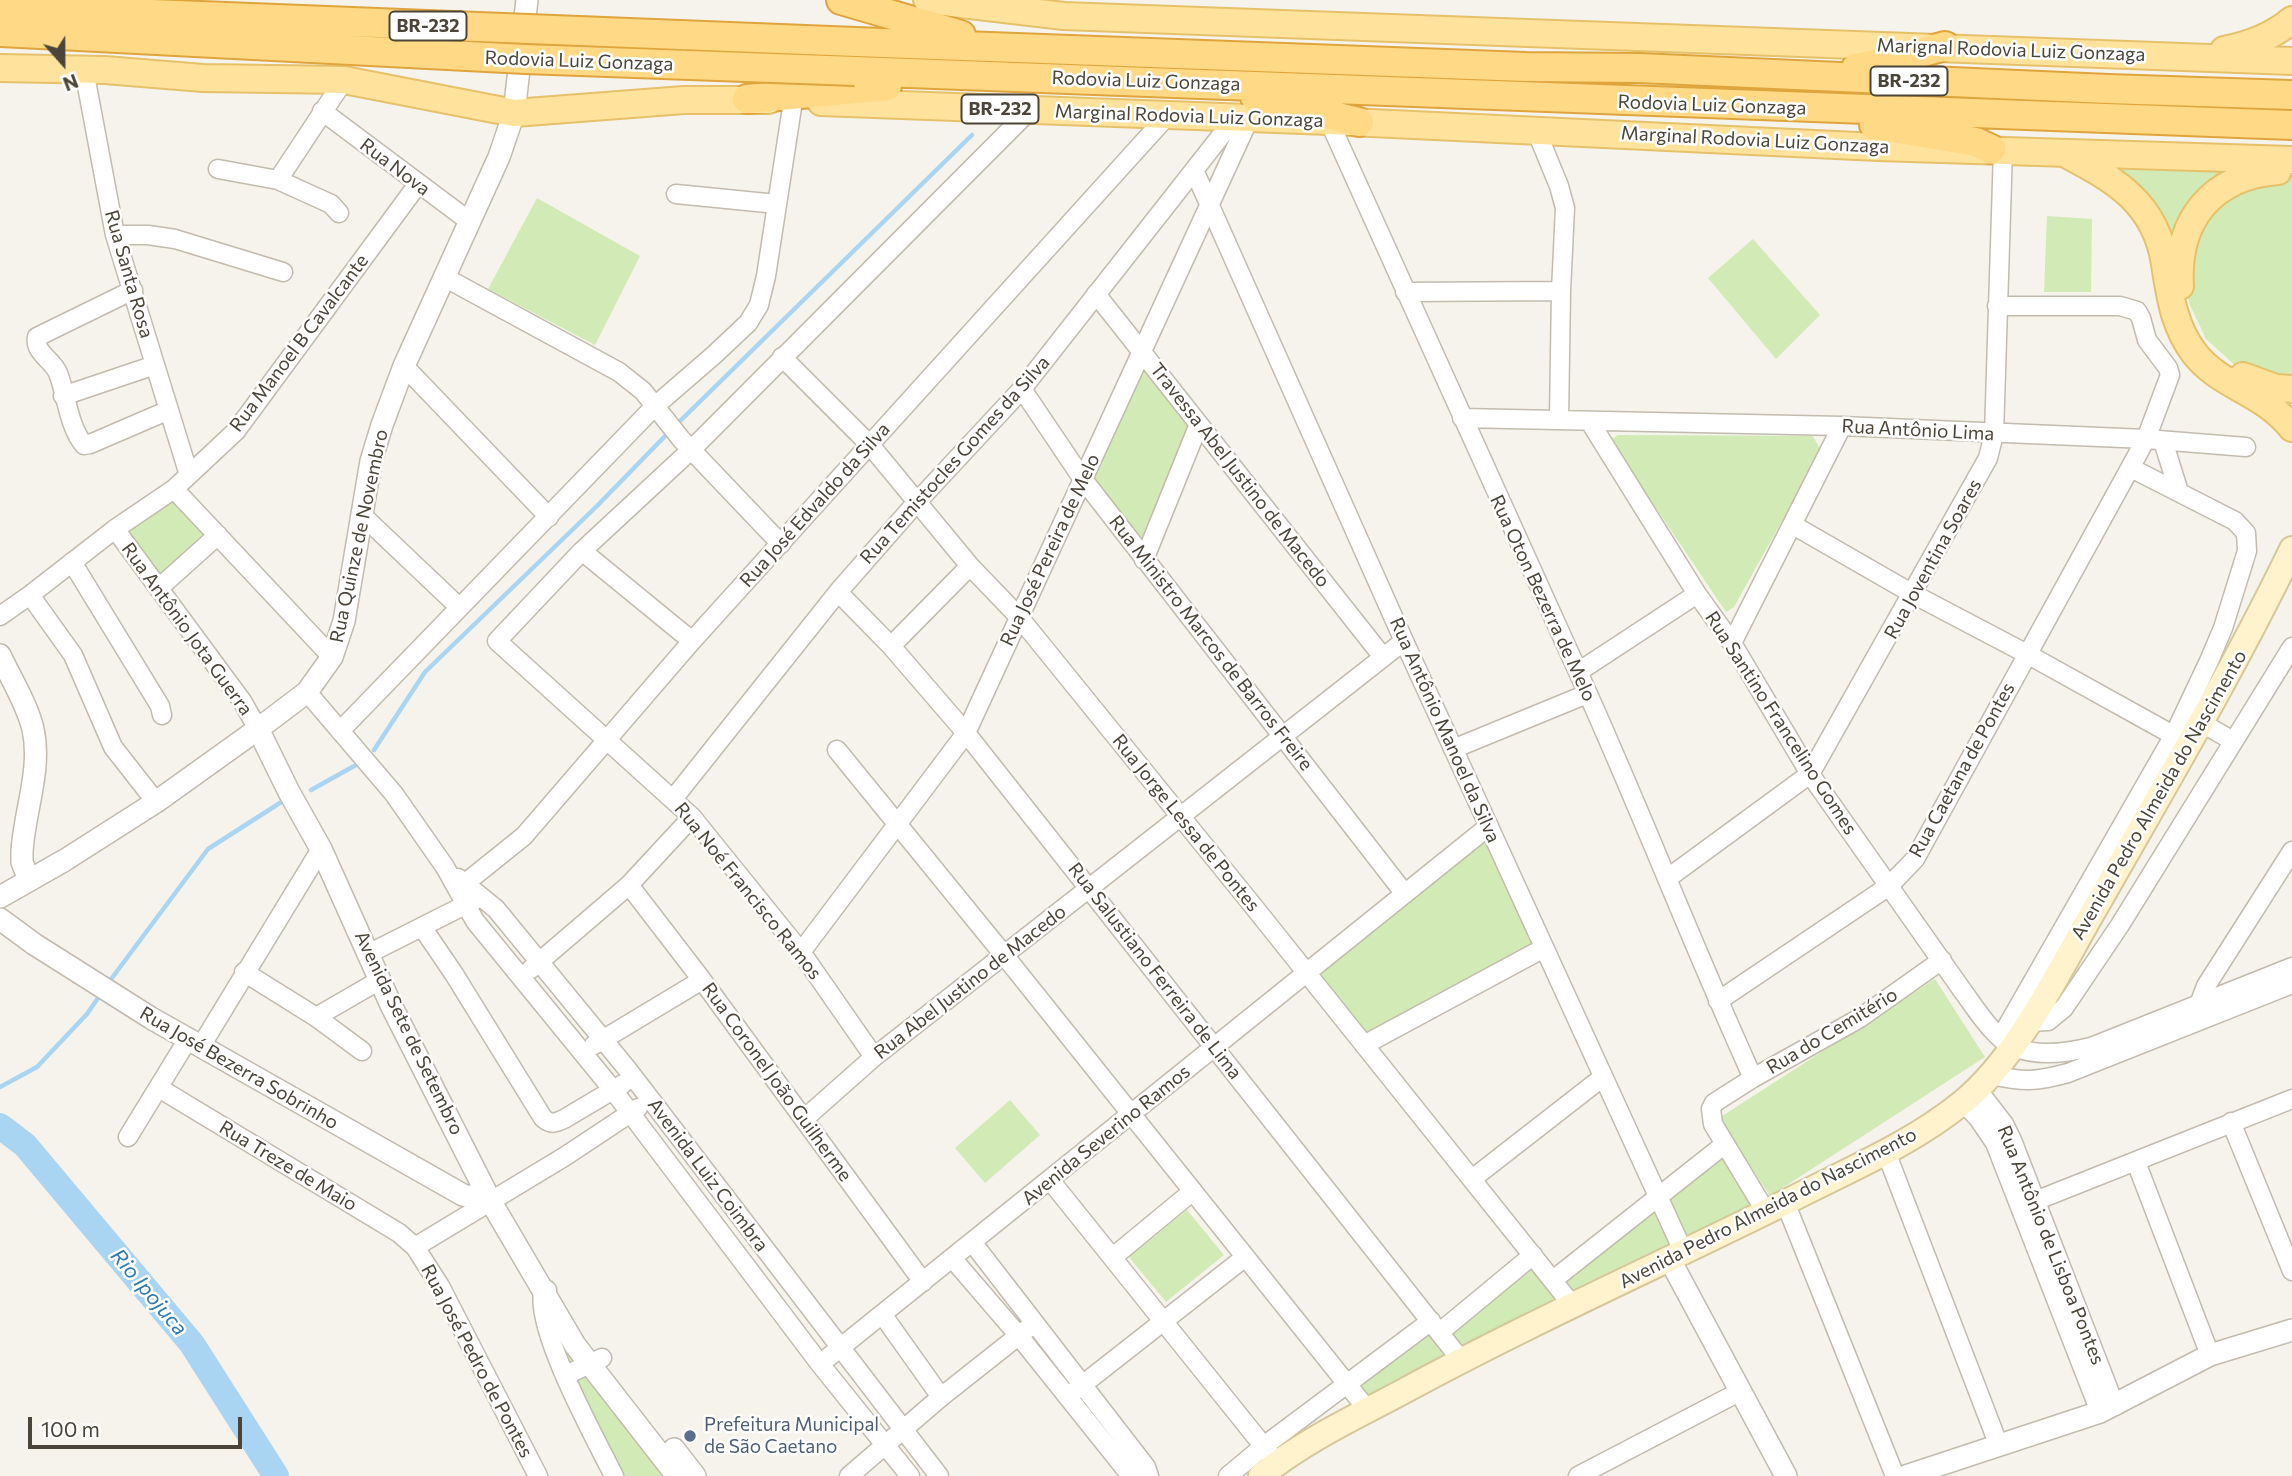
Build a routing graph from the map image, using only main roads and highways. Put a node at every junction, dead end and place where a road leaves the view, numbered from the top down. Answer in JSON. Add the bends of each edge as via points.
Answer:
{"nodes":[{"id":1,"x":115,"y":0,"type":"edge"},
{"id":2,"x":841,"y":0,"type":"edge"},
{"id":3,"x":927,"y":0,"type":"edge"},
{"id":4,"x":0,"y":8,"type":"edge"},
{"id":5,"x":276,"y":19,"type":"junction"},
{"id":6,"x":2292,"y":20,"type":"edge"},
{"id":7,"x":0,"y":33,"type":"edge"},
{"id":8,"x":1945,"y":46,"type":"junction"},
{"id":9,"x":1077,"y":52,"type":"junction"},
{"id":10,"x":2186,"y":57,"type":"junction"},
{"id":11,"x":2292,"y":61,"type":"edge"},
{"id":12,"x":0,"y":68,"type":"edge"},
{"id":13,"x":1639,"y":68,"type":"junction"},
{"id":14,"x":1044,"y":78,"type":"junction"},
{"id":15,"x":1184,"y":82,"type":"junction"},
{"id":16,"x":2292,"y":95,"type":"edge"},
{"id":17,"x":747,"y":99,"type":"junction"},
{"id":18,"x":1730,"y":106,"type":"junction"},
{"id":19,"x":1359,"y":122,"type":"junction"},
{"id":20,"x":2292,"y":125,"type":"edge"},
{"id":21,"x":1997,"y":149,"type":"junction"},
{"id":22,"x":2062,"y":151,"type":"junction"},
{"id":23,"x":2292,"y":160,"type":"edge"},
{"id":24,"x":2292,"y":170,"type":"edge"},
{"id":25,"x":2292,"y":389,"type":"edge"},
{"id":26,"x":2292,"y":428,"type":"edge"},
{"id":27,"x":2292,"y":549,"type":"edge"},
{"id":28,"x":1267,"y":1462,"type":"edge"}],
"edges":[{"from":1,"to":5,"type":"highway"},
{"from":2,"to":9,"type":"highway","via":[[962,35],[1055,43]]},
{"from":3,"to":8,"type":"main road","name":"Marignal Rodovia Luiz Gonzaga","number":"BR-232","via":[[1064,16]]},
{"from":4,"to":5,"type":"highway","name":"Rodovia Luiz Gonzaga","number":"BR-232","bridge":true},
{"from":5,"to":9,"type":"highway","name":"Rodovia Luiz Gonzaga","number":"BR-232","bridge":true},
{"from":6,"to":10,"type":"main road","via":[[2258,41]]},
{"from":7,"to":14,"type":"highway","name":"Rodovia Luiz Gonzaga","number":"BR-232","bridge":true},
{"from":8,"to":10,"type":"main road","name":"Marignal Rodovia Luiz Gonzaga","number":"BR-232"},
{"from":8,"to":13,"type":"highway","via":[[1856,68],[1674,62]]},
{"from":9,"to":13,"type":"highway","name":"Rodovia Luiz Gonzaga","number":"BR-232"},
{"from":10,"to":11,"type":"main road","name":"Marignal Rodovia Luiz Gonzaga","number":"BR-232"},
{"from":12,"to":17,"type":"main road","name":"Marginal Rodovia Luiz Gonzaga","number":"BR-232","via":[[344,80],[514,113]]},
{"from":13,"to":16,"type":"highway","name":"Rodovia Luiz Gonzaga","number":"BR-232"},
{"from":14,"to":15,"type":"highway","name":"Rodovia Luiz Gonzaga","number":"BR-232"},
{"from":14,"to":17,"type":"highway"},
{"from":15,"to":18,"type":"highway","name":"Rodovia Luiz Gonzaga","number":"BR-232"},
{"from":15,"to":19,"type":"highway"},
{"from":17,"to":19,"type":"main road","name":"Marginal Rodovia Luiz Gonzaga","number":"BR-232"},
{"from":18,"to":20,"type":"highway","name":"Rodovia Luiz Gonzaga","number":"BR-232"},
{"from":18,"to":21,"type":"highway","via":[[1770,116],[1883,126]]},
{"from":19,"to":21,"type":"main road","name":"Marginal Rodovia Luiz Gonzaga","number":"BR-232"},
{"from":21,"to":22,"type":"main road","number":"BR-232"},
{"from":22,"to":23,"type":"main road","number":"BR-232"},
{"from":22,"to":26,"type":"main road","via":[[2119,184],[2144,210],[2161,244],[2175,318],[2197,356],[2219,375],[2275,408]]},
{"from":24,"to":25,"type":"main road","via":[[2237,179],[2211,196],[2189,227],[2180,277],[2188,317],[2219,361],[2253,381]]},
{"from":27,"to":28,"type":"main road","name":"Avenida Pedro Almeida do Nascimento","via":[[2250,637],[2188,734],[2029,1022],[2006,1042],[1977,1089],[1943,1118],[1886,1152],[1461,1360]]}]}
